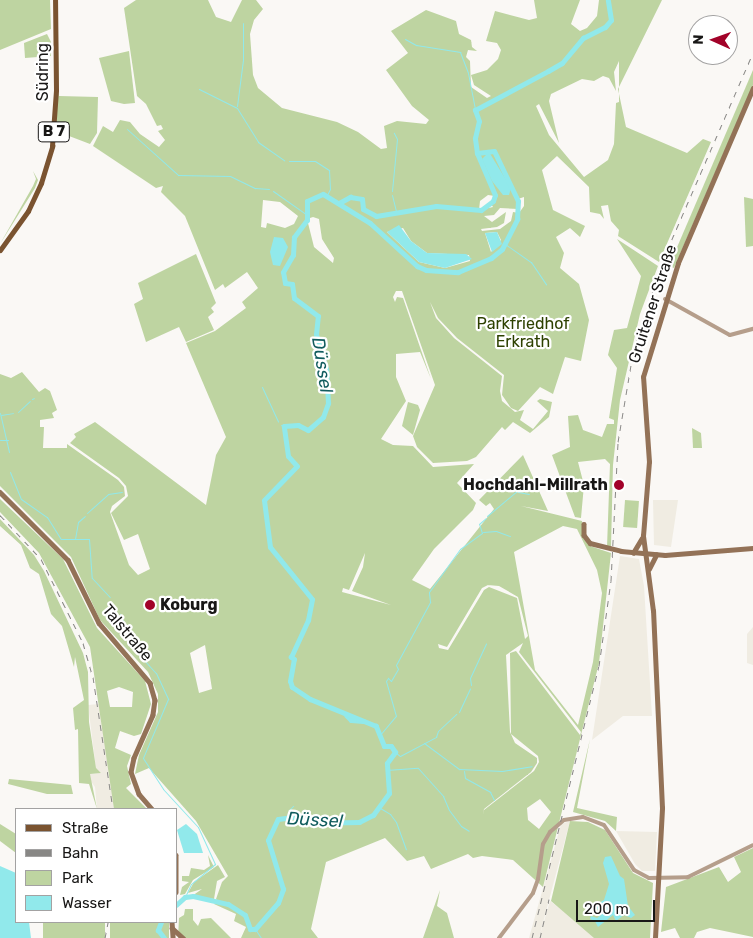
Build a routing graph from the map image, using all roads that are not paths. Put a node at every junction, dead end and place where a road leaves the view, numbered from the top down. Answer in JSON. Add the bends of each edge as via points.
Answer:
{"nodes":[{"id":1,"x":55,"y":0,"type":"edge"},
{"id":2,"x":753,"y":88,"type":"edge"},
{"id":3,"x":0,"y":250,"type":"edge"},
{"id":4,"x":665,"y":299,"type":"junction"},
{"id":5,"x":753,"y":329,"type":"edge"},
{"id":6,"x":0,"y":492,"type":"edge"},
{"id":7,"x":584,"y":524,"type":"dead end"},
{"id":8,"x":643,"y":536,"type":"junction"},
{"id":9,"x":753,"y":548,"type":"edge"},
{"id":10,"x":633,"y":553,"type":"junction"},
{"id":11,"x":645,"y":554,"type":"junction"},
{"id":12,"x":656,"y":555,"type":"junction"},
{"id":13,"x":648,"y":572,"type":"junction"},
{"id":14,"x":151,"y":808,"type":"edge"},
{"id":15,"x":753,"y":845,"type":"edge"},
{"id":16,"x":660,"y":878,"type":"junction"},
{"id":17,"x":172,"y":923,"type":"edge"},
{"id":18,"x":172,"y":928,"type":"junction"},
{"id":19,"x":173,"y":938,"type":"edge"},
{"id":20,"x":183,"y":938,"type":"edge"},
{"id":21,"x":499,"y":938,"type":"edge"},
{"id":22,"x":655,"y":938,"type":"edge"}],
"edges":[{"from":1,"to":3,"type":"main road","name":"Südring","number":"B 7","via":[[56,90],[52,146],[28,211]]},
{"from":2,"to":4,"type":"main road","name":"Gruitener Straße"},
{"from":4,"to":5,"type":"street","via":[[730,335]]},
{"from":4,"to":8,"type":"main road","name":"Gruitener Straße","via":[[643,376],[649,462]]},
{"from":6,"to":14,"type":"main road","name":"Talstraße","via":[[68,560],[99,623],[150,682],[155,700],[153,715],[134,758],[132,772],[139,794]]},
{"from":7,"to":10,"type":"main road","via":[[584,535],[594,546]]},
{"from":8,"to":10,"type":"main road"},
{"from":8,"to":11,"type":"main road","name":"Gruitener Straße"},
{"from":9,"to":12,"type":"main road"},
{"from":10,"to":11,"type":"main road"},
{"from":11,"to":12,"type":"main road"},
{"from":11,"to":13,"type":"main road","name":"Gruitener Straße"},
{"from":12,"to":13,"type":"main road"},
{"from":13,"to":16,"type":"main road","name":"Gruitener Straße","via":[[662,808]]},
{"from":15,"to":16,"type":"street","via":[[698,873]]},
{"from":16,"to":21,"type":"street","via":[[637,873],[604,825],[587,818],[564,820],[550,832],[543,844],[533,893]]},
{"from":16,"to":22,"type":"main road","name":"Gruitener Straße"},
{"from":17,"to":18,"type":"main road"},
{"from":18,"to":19,"type":"main road"},
{"from":18,"to":20,"type":"main road"}]}
